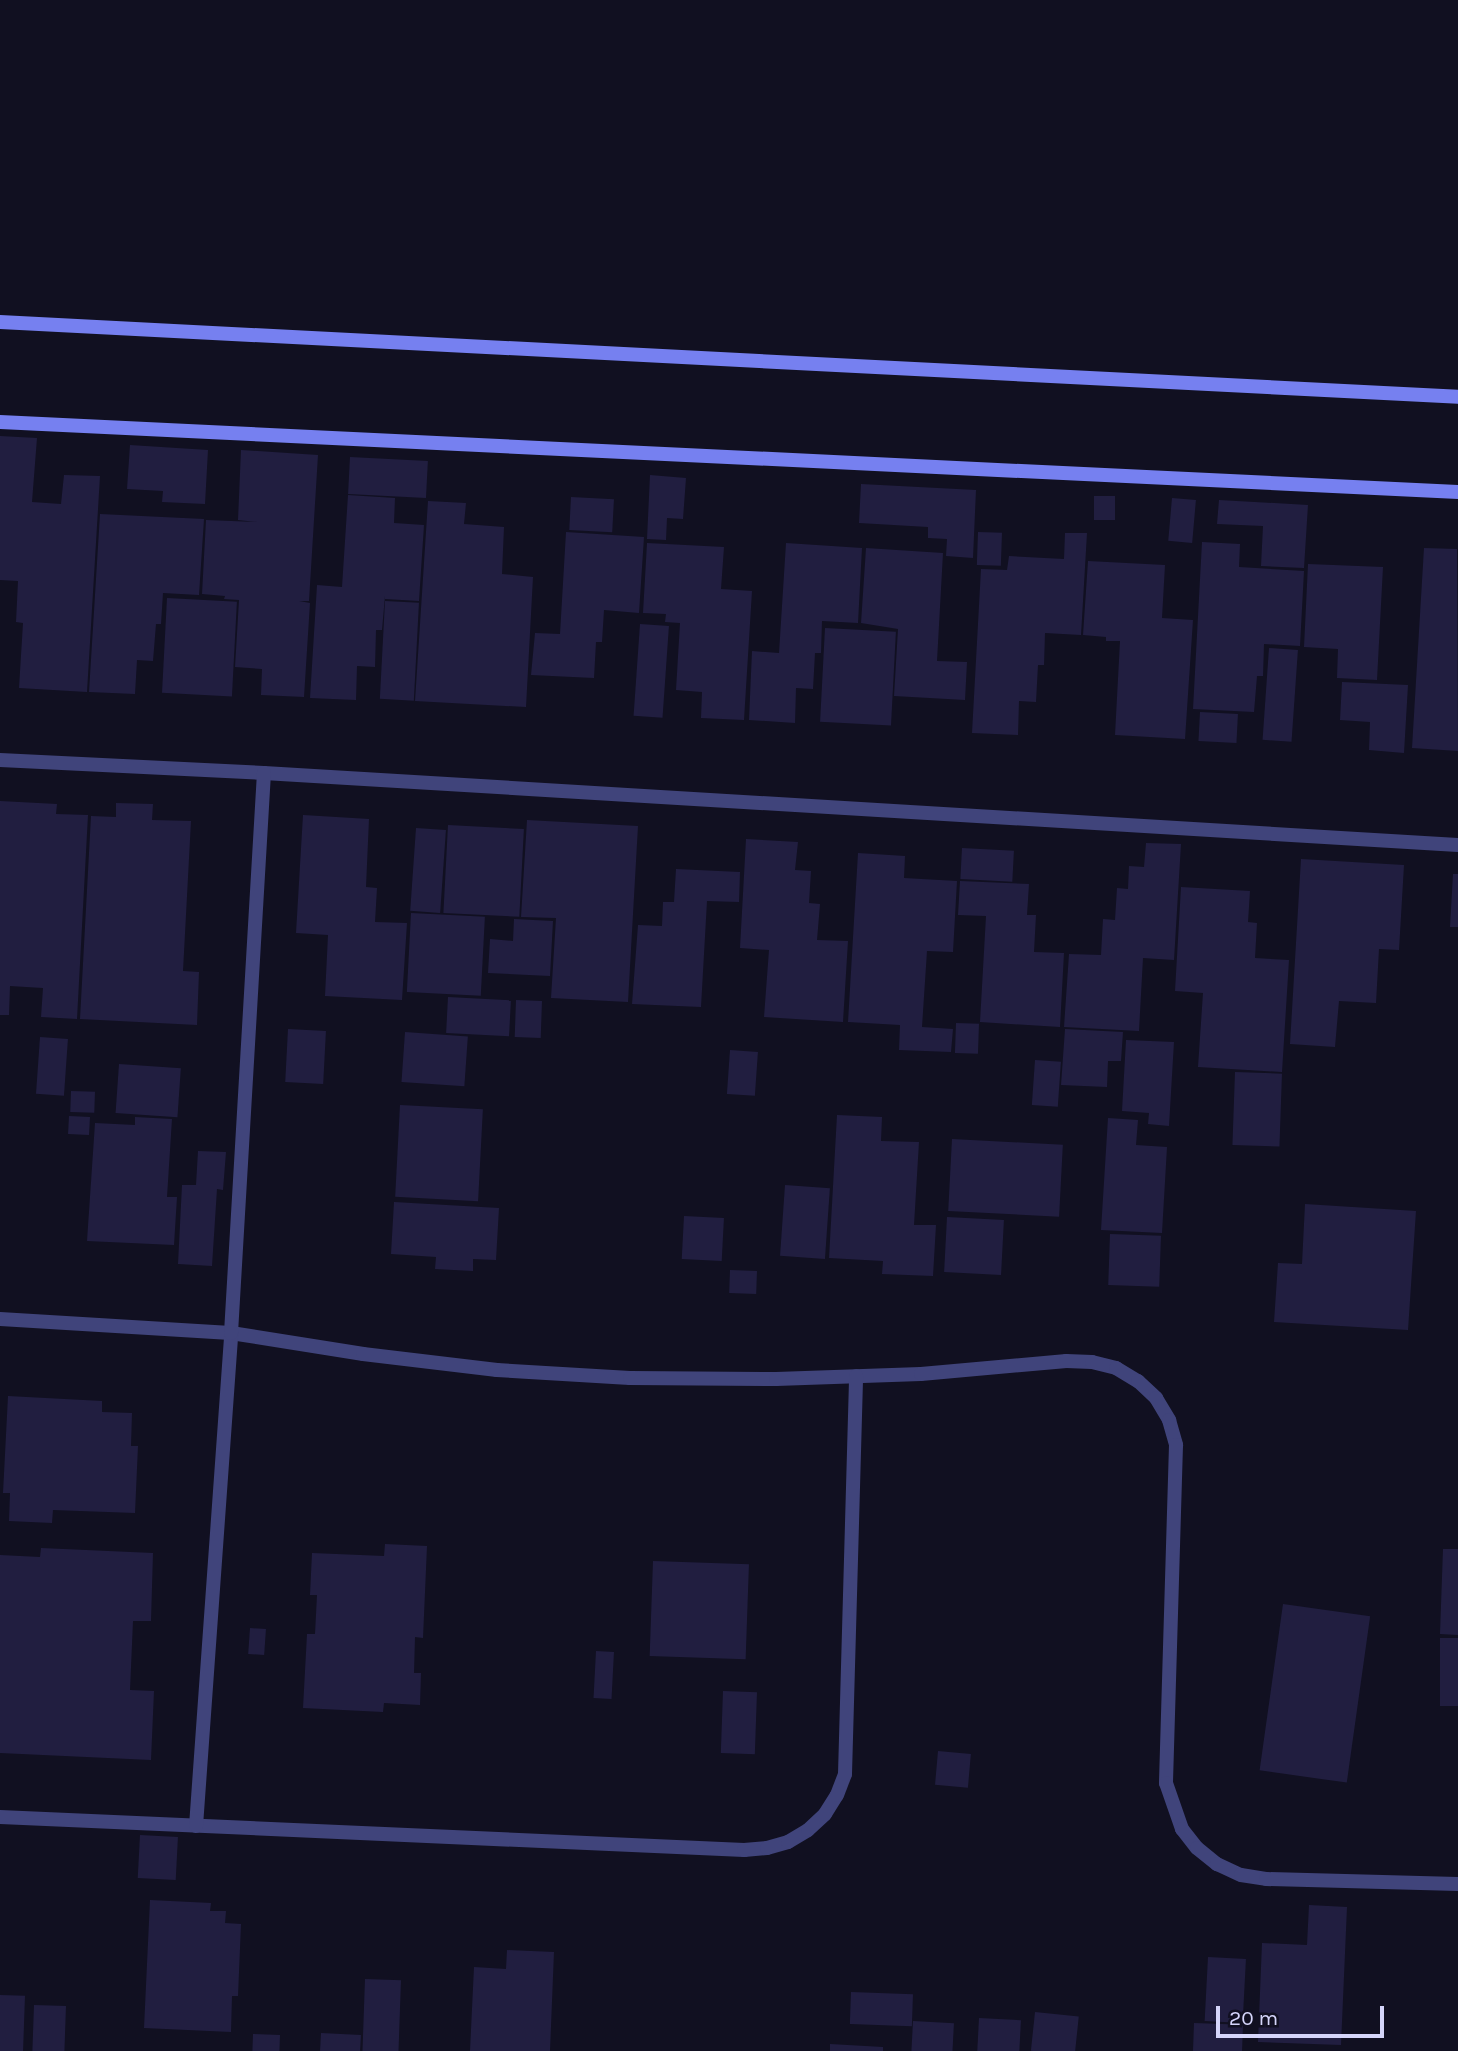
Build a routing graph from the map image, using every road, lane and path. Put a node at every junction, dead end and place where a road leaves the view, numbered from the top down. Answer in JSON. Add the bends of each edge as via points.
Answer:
{"nodes":[{"id":1,"x":0,"y":322,"type":"edge"},
{"id":2,"x":1458,"y":397,"type":"edge"},
{"id":3,"x":0,"y":422,"type":"edge"},
{"id":4,"x":1458,"y":492,"type":"edge"},
{"id":5,"x":0,"y":760,"type":"edge"},
{"id":6,"x":264,"y":773,"type":"junction"},
{"id":7,"x":1458,"y":845,"type":"edge"},
{"id":8,"x":0,"y":1319,"type":"edge"},
{"id":9,"x":231,"y":1333,"type":"junction"},
{"id":10,"x":856,"y":1377,"type":"junction"},
{"id":11,"x":0,"y":1817,"type":"edge"},
{"id":12,"x":196,"y":1826,"type":"junction"},
{"id":13,"x":1458,"y":1884,"type":"edge"}],
"edges":[{"from":1,"to":2,"type":"street"},
{"from":3,"to":4,"type":"street"},
{"from":5,"to":6,"type":"street"},
{"from":6,"to":7,"type":"street"},
{"from":6,"to":9,"type":"street"},
{"from":8,"to":9,"type":"street"},
{"from":9,"to":10,"type":"street","via":[[497,1370],[631,1378]]},
{"from":9,"to":12,"type":"street"},
{"from":10,"to":12,"type":"street","via":[[847,1751],[837,1795],[808,1830],[789,1842],[744,1850]]},
{"from":10,"to":13,"type":"street","via":[[1066,1361],[1116,1368],[1138,1381],[1170,1420],[1177,1445],[1166,1783],[1182,1829],[1217,1864],[1241,1875]]},
{"from":11,"to":12,"type":"street"}]}
